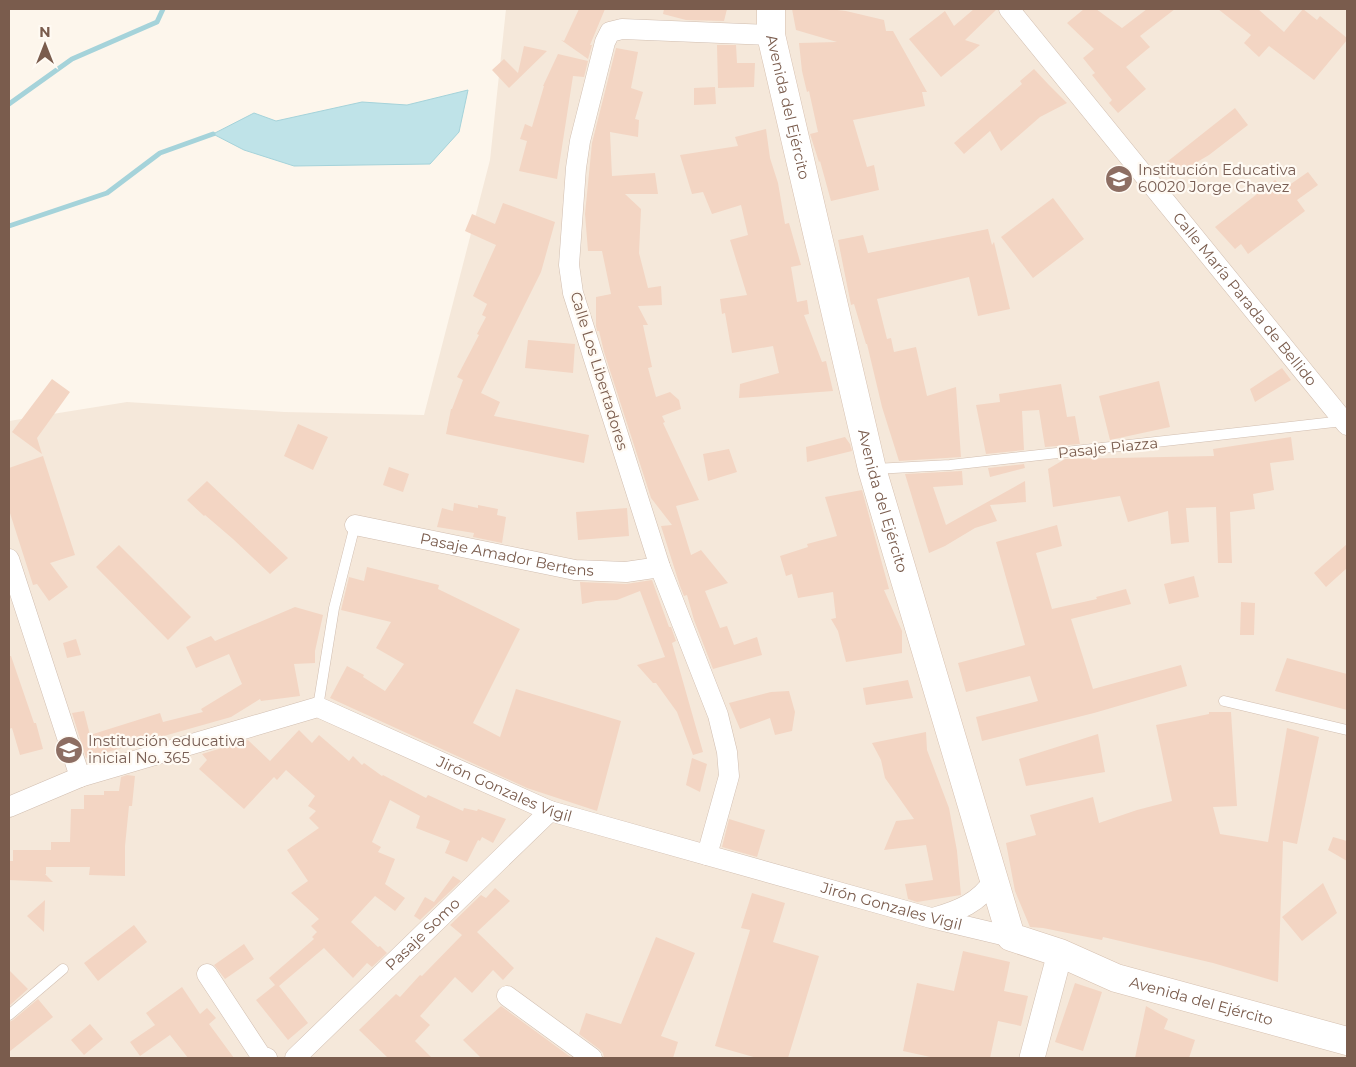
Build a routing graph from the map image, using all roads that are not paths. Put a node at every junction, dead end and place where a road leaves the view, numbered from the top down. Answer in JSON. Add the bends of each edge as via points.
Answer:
{"nodes":[{"id":1,"x":1009,"y":9,"type":"edge"},
{"id":2,"x":771,"y":22,"type":"edge"},
{"id":3,"x":1345,"y":423,"type":"edge"},
{"id":4,"x":872,"y":469,"type":"junction"},
{"id":5,"x":355,"y":525,"type":"joint"},
{"id":6,"x":9,"y":559,"type":"edge"},
{"id":7,"x":660,"y":567,"type":"junction"},
{"id":8,"x":1224,"y":701,"type":"dead end"},
{"id":9,"x":318,"y":707,"type":"junction"},
{"id":10,"x":1347,"y":730,"type":"edge"},
{"id":11,"x":80,"y":777,"type":"junction"},
{"id":12,"x":9,"y":807,"type":"edge"},
{"id":13,"x":550,"y":811,"type":"junction"},
{"id":14,"x":707,"y":855,"type":"junction"},
{"id":15,"x":994,"y":880,"type":"junction"},
{"id":16,"x":931,"y":918,"type":"junction"},
{"id":17,"x":1011,"y":937,"type":"junction"},
{"id":18,"x":1060,"y":953,"type":"junction"},
{"id":19,"x":63,"y":969,"type":"dead end"},
{"id":20,"x":207,"y":974,"type":"dead end"},
{"id":21,"x":507,"y":996,"type":"dead end"},
{"id":22,"x":9,"y":1015,"type":"edge"},
{"id":23,"x":1347,"y":1024,"type":"edge"},
{"id":24,"x":1347,"y":1041,"type":"edge"},
{"id":25,"x":267,"y":1058,"type":"edge"},
{"id":26,"x":296,"y":1058,"type":"edge"},
{"id":27,"x":592,"y":1058,"type":"edge"},
{"id":28,"x":1032,"y":1058,"type":"edge"}],
"edges":[{"from":1,"to":3,"type":"street","name":"Calle María Parada de Bellido"},
{"from":2,"to":4,"type":"main road","name":"Avenida del Ejército"},
{"from":2,"to":7,"type":"street","name":"Calle Los Libertadores","via":[[610,32],[580,141],[569,265],[573,293]]},
{"from":3,"to":4,"type":"lane","name":"Pasaje Piazza","via":[[950,466]]},
{"from":4,"to":15,"type":"main road","name":"Avenida del Ejército"},
{"from":5,"to":7,"type":"street","name":"Pasaje Amador Bertens","via":[[575,570],[626,572]]},
{"from":5,"to":9,"type":"lane","via":[[334,608]]},
{"from":6,"to":11,"type":"street"},
{"from":7,"to":14,"type":"street","name":"Calle Los Libertadores","via":[[718,715],[727,752],[729,776]]},
{"from":8,"to":10,"type":"lane"},
{"from":9,"to":11,"type":"street"},
{"from":9,"to":13,"type":"street","name":"Jirón Gonzales Vigil"},
{"from":11,"to":12,"type":"street"},
{"from":13,"to":14,"type":"street","name":"Jirón Gonzales Vigil"},
{"from":13,"to":26,"type":"street","name":"Pasaje Somo"},
{"from":14,"to":16,"type":"street","name":"Jirón Gonzales Vigil"},
{"from":15,"to":16,"type":"street","via":[[986,892],[964,908]]},
{"from":15,"to":17,"type":"main road","name":"Avenida del Ejército"},
{"from":16,"to":17,"type":"street","name":"Jirón Gonzales Vigil"},
{"from":17,"to":18,"type":"main road","name":"Avenida del Ejército"},
{"from":18,"to":23,"type":"main road","name":"Avenida del Ejército","via":[[1120,962]]},
{"from":18,"to":24,"type":"main road","name":"Avenida del Ejército","via":[[1116,978]]},
{"from":18,"to":28,"type":"street"},
{"from":19,"to":22,"type":"lane"},
{"from":20,"to":25,"type":"street","via":[[262,1056]]},
{"from":21,"to":27,"type":"street"}]}
